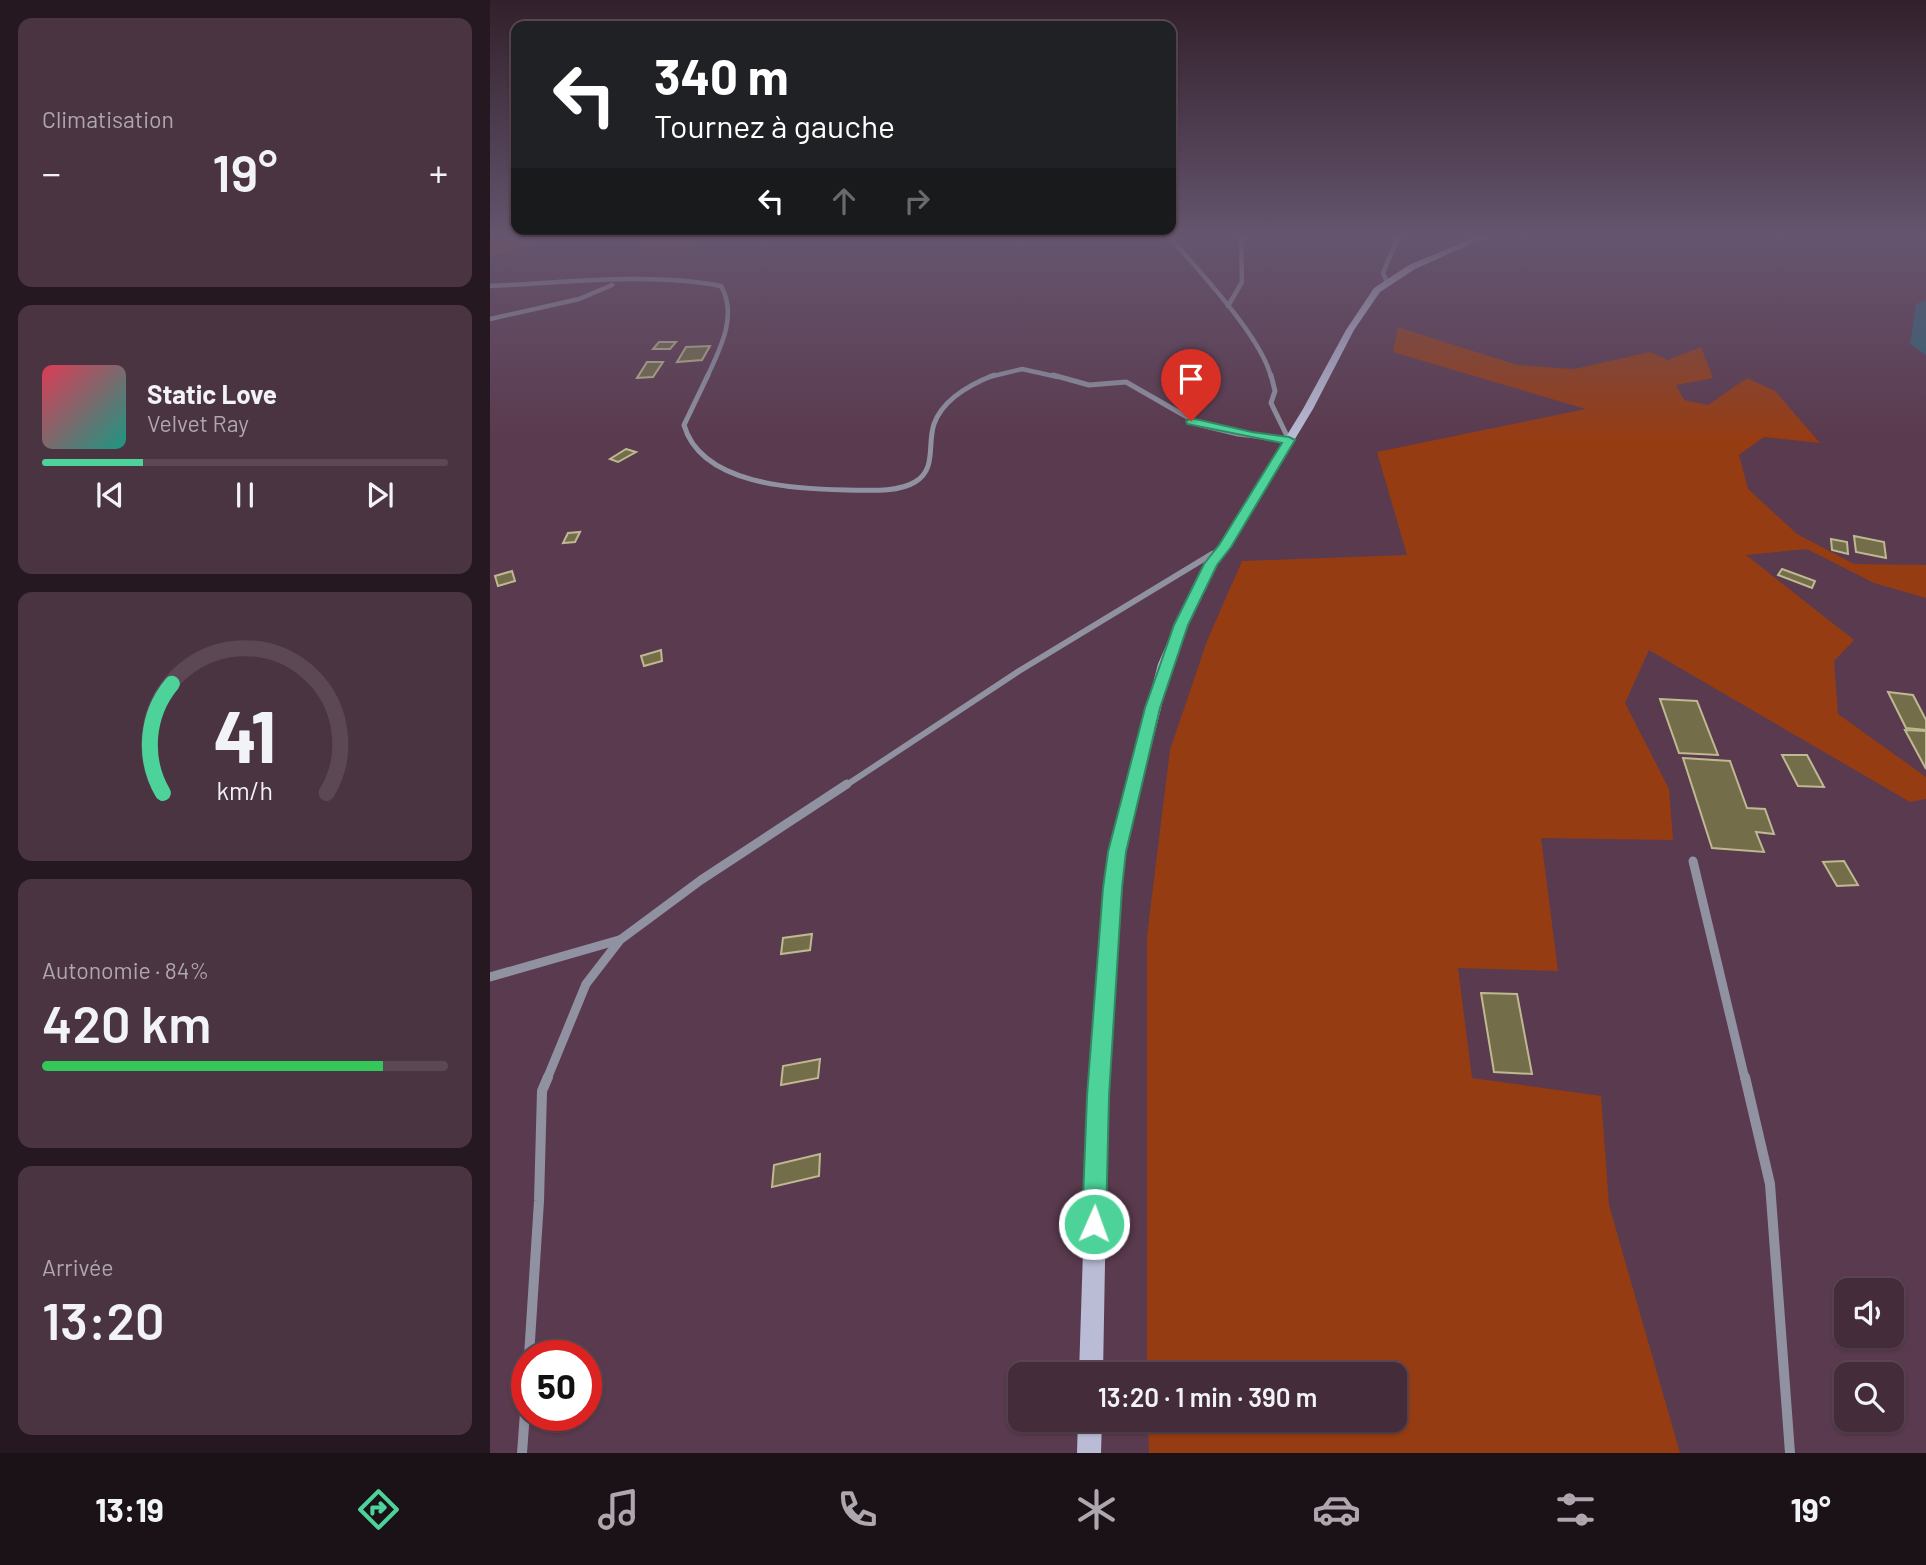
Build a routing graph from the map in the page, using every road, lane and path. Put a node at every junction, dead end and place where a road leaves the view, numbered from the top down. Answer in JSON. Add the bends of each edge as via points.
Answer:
{"nodes":[{"id":1,"x":562,"y":303,"type":"edge"},
{"id":2,"x":728,"y":303,"type":"edge"},
{"id":3,"x":1224,"y":303,"type":"edge"},
{"id":4,"x":1229,"y":303,"type":"edge"},
{"id":5,"x":1369,"y":303,"type":"edge"},
{"id":6,"x":1227,"y":306,"type":"junction"},
{"id":7,"x":490,"y":319,"type":"edge"},
{"id":8,"x":1289,"y":440,"type":"junction"},
{"id":9,"x":1224,"y":547,"type":"junction"},
{"id":10,"x":1693,"y":861,"type":"dead end"},
{"id":11,"x":620,"y":940,"type":"junction"},
{"id":12,"x":490,"y":976,"type":"edge"},
{"id":13,"x":530,"y":1340,"type":"edge"},
{"id":14,"x":1091,"y":1362,"type":"edge"},
{"id":15,"x":524,"y":1431,"type":"edge"},
{"id":16,"x":1090,"y":1432,"type":"edge"},
{"id":17,"x":522,"y":1453,"type":"edge"},
{"id":18,"x":1089,"y":1453,"type":"edge"},
{"id":19,"x":1790,"y":1453,"type":"edge"}],
"edges":[{"from":1,"to":7,"type":"street"},
{"from":2,"to":8,"type":"street","via":[[728,324],[684,425],[690,444],[720,467],[749,478],[803,489],[911,485],[926,474],[933,452],[933,426],[944,406],[961,390],[1001,372],[1023,369],[1086,384],[1126,382],[1191,421]]},
{"from":3,"to":6,"type":"street"},
{"from":4,"to":6,"type":"street"},
{"from":5,"to":8,"type":"main road"},
{"from":6,"to":8,"type":"street","via":[[1267,359],[1275,391],[1271,403]]},
{"from":8,"to":9,"type":"main road"},
{"from":9,"to":11,"type":"street","via":[[1019,671],[701,880]]},
{"from":9,"to":14,"type":"main road","via":[[1211,564],[1165,664],[1117,852],[1098,1096]]},
{"from":10,"to":19,"type":"street","via":[[1770,1184]]},
{"from":11,"to":12,"type":"street"},
{"from":11,"to":13,"type":"street","via":[[586,984],[542,1091]]},
{"from":15,"to":17,"type":"street"},
{"from":16,"to":18,"type":"main road"}]}
